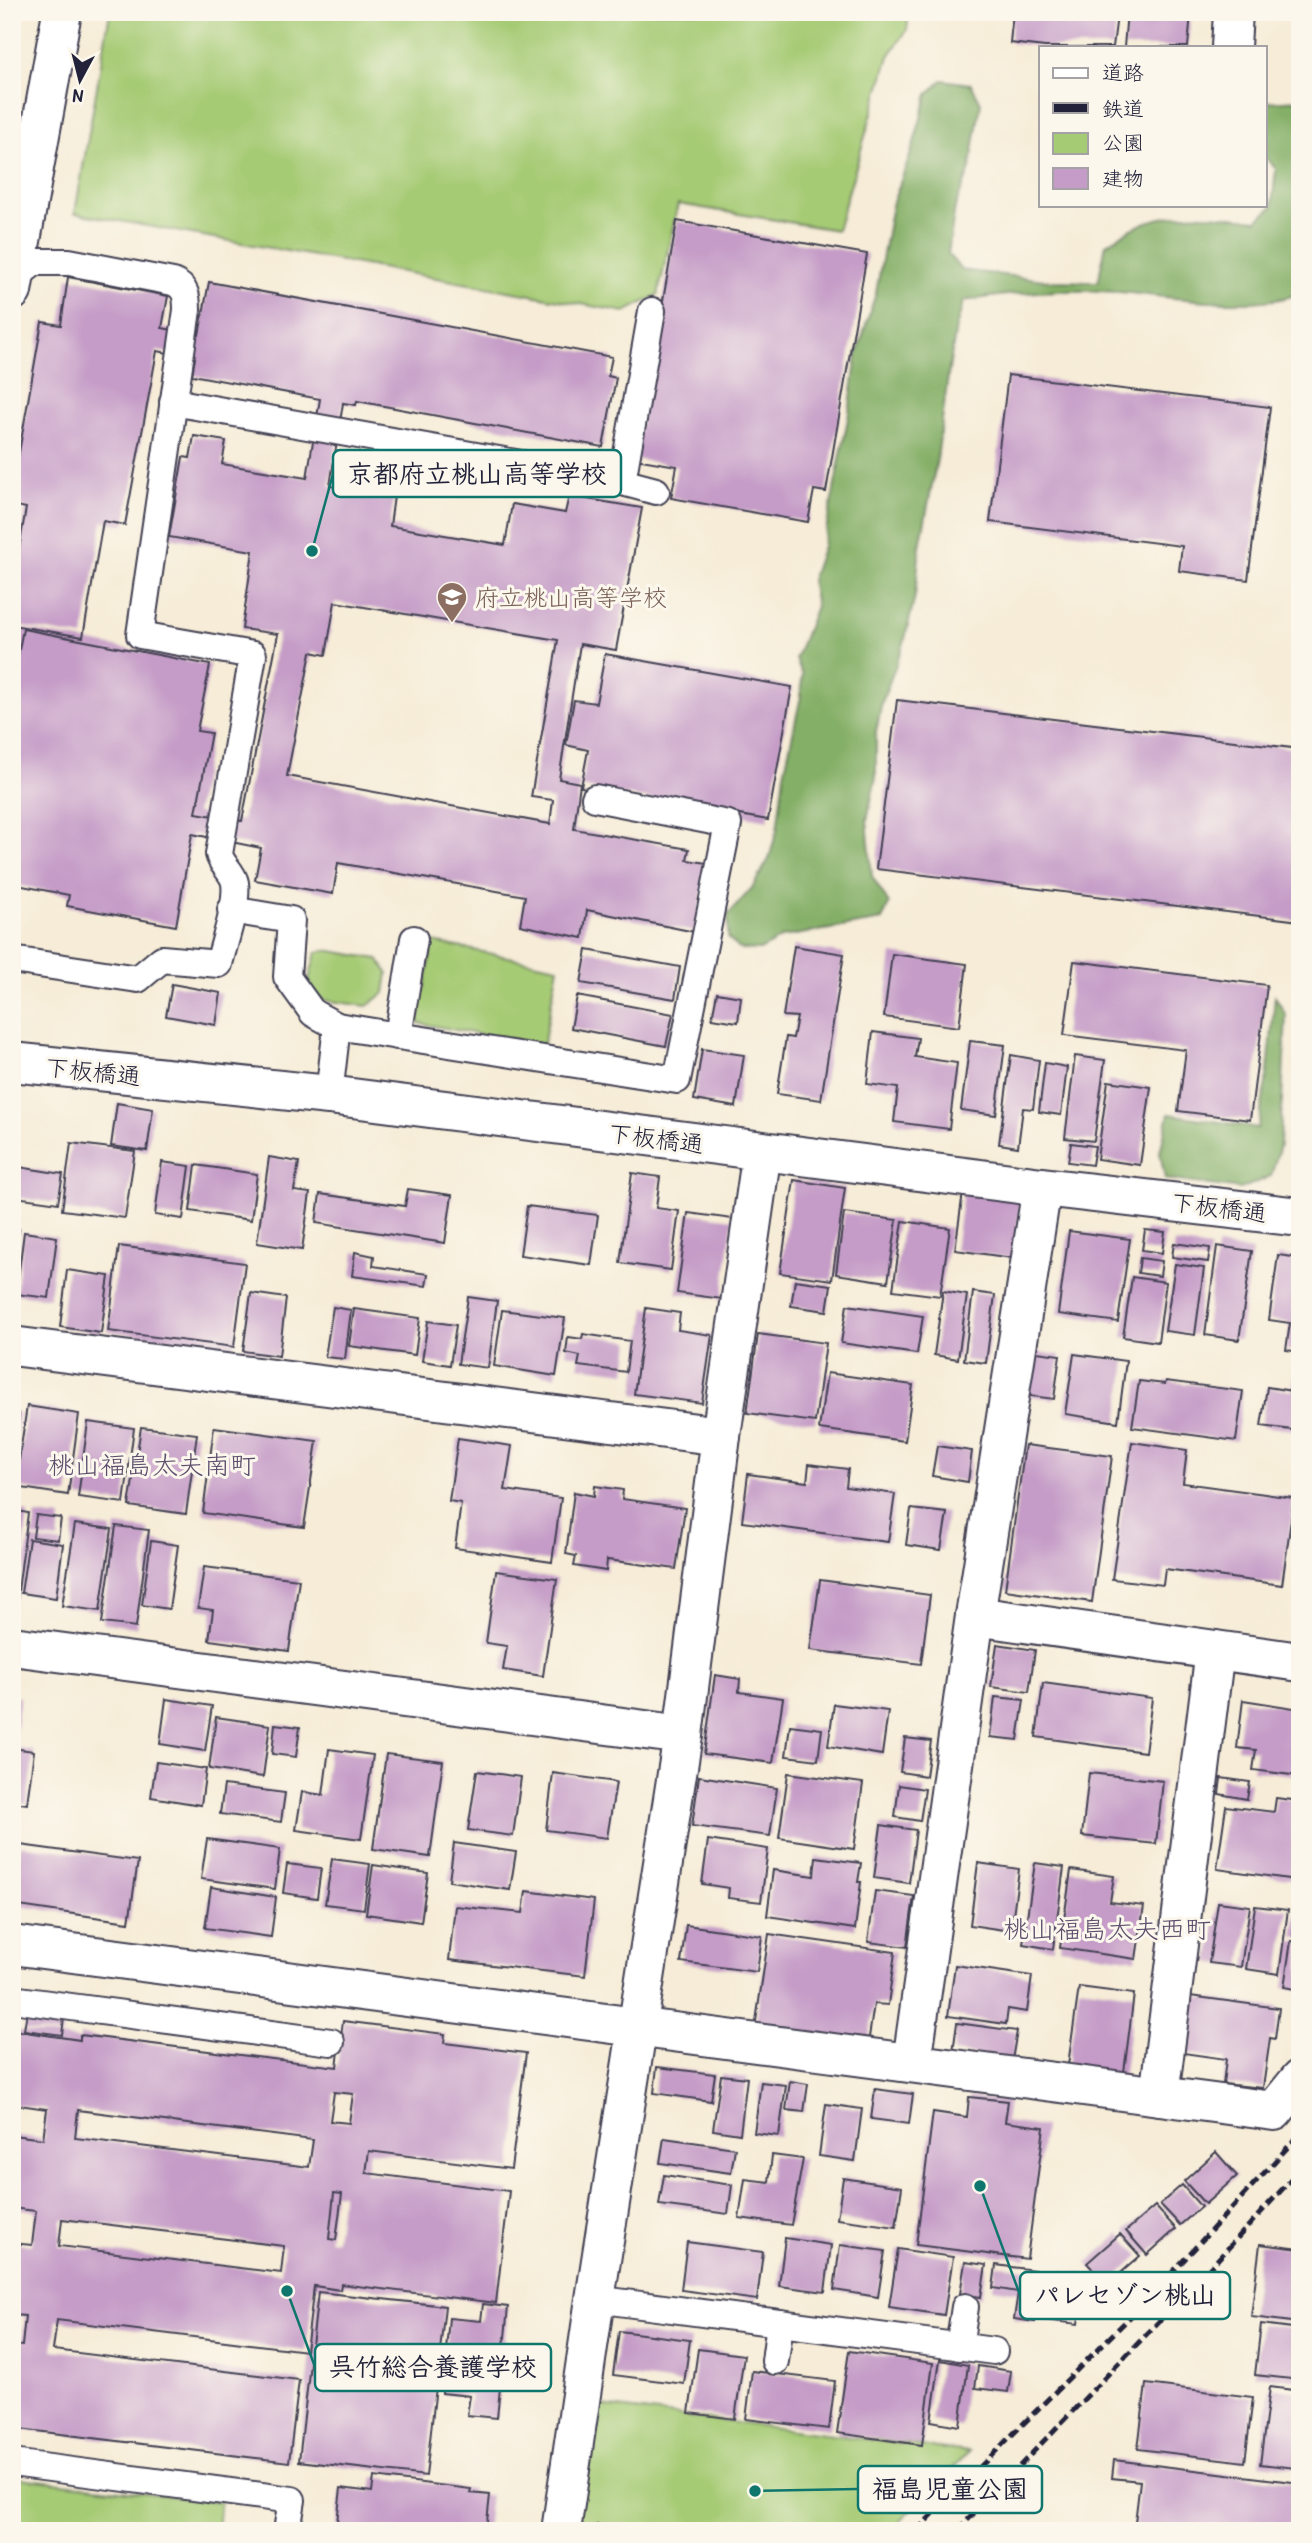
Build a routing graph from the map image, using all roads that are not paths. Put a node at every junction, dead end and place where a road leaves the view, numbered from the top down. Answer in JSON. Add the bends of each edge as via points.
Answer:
{"nodes":[{"id":1,"x":62,"y":12,"type":"edge"},
{"id":2,"x":1233,"y":12,"type":"edge"},
{"id":3,"x":1231,"y":46,"type":"edge"},
{"id":4,"x":13,"y":281,"type":"edge"},
{"id":5,"x":652,"y":311,"type":"dead end"},
{"id":6,"x":173,"y":402,"type":"junction"},
{"id":7,"x":622,"y":482,"type":"junction"},
{"id":8,"x":656,"y":491,"type":"dead end"},
{"id":9,"x":595,"y":798,"type":"dead end"},
{"id":10,"x":232,"y":910,"type":"junction"},
{"id":11,"x":414,"y":939,"type":"dead end"},
{"id":12,"x":12,"y":960,"type":"edge"},
{"id":13,"x":337,"y":1026,"type":"junction"},
{"id":14,"x":398,"y":1036,"type":"junction"},
{"id":15,"x":12,"y":1062,"type":"edge"},
{"id":16,"x":329,"y":1095,"type":"junction"},
{"id":17,"x":762,"y":1152,"type":"junction"},
{"id":18,"x":1042,"y":1186,"type":"junction"},
{"id":19,"x":1300,"y":1217,"type":"edge"},
{"id":20,"x":12,"y":1346,"type":"edge"},
{"id":21,"x":721,"y":1436,"type":"junction"},
{"id":22,"x":975,"y":1616,"type":"junction"},
{"id":23,"x":12,"y":1646,"type":"edge"},
{"id":24,"x":1215,"y":1650,"type":"junction"},
{"id":25,"x":1300,"y":1662,"type":"edge"},
{"id":26,"x":684,"y":1735,"type":"junction"},
{"id":27,"x":12,"y":1945,"type":"edge"},
{"id":28,"x":12,"y":1999,"type":"edge"},
{"id":29,"x":638,"y":2029,"type":"junction"},
{"id":30,"x":331,"y":2042,"type":"dead end"},
{"id":31,"x":912,"y":2062,"type":"junction"},
{"id":32,"x":1300,"y":2078,"type":"edge"},
{"id":33,"x":1159,"y":2096,"type":"junction"},
{"id":34,"x":595,"y":2299,"type":"junction"},
{"id":35,"x":965,"y":2307,"type":"dead end"},
{"id":36,"x":780,"y":2323,"type":"junction"},
{"id":37,"x":959,"y":2347,"type":"junction"},
{"id":38,"x":994,"y":2351,"type":"dead end"},
{"id":39,"x":775,"y":2361,"type":"dead end"},
{"id":40,"x":12,"y":2463,"type":"edge"},
{"id":41,"x":288,"y":2531,"type":"edge"},
{"id":42,"x":561,"y":2531,"type":"edge"}],
"edges":[{"from":1,"to":4,"type":"street"},
{"from":2,"to":3,"type":"street"},
{"from":4,"to":6,"type":"lane","via":[[35,262],[68,262],[180,284],[187,310]]},
{"from":5,"to":7,"type":"lane"},
{"from":6,"to":7,"type":"lane"},
{"from":6,"to":10,"type":"lane","via":[[140,635],[253,655],[219,854],[234,880]]},
{"from":7,"to":8,"type":"lane"},
{"from":9,"to":14,"type":"lane","via":[[728,824],[677,1080]]},
{"from":10,"to":12,"type":"lane","via":[[219,964],[162,959],[138,979]]},
{"from":10,"to":13,"type":"lane","via":[[291,920],[287,977],[313,1013]]},
{"from":11,"to":14,"type":"lane"},
{"from":13,"to":14,"type":"lane"},
{"from":13,"to":16,"type":"lane"},
{"from":15,"to":16,"type":"street","name":"下板橋通"},
{"from":16,"to":17,"type":"street","name":"下板橋通"},
{"from":17,"to":18,"type":"street","name":"下板橋通"},
{"from":17,"to":21,"type":"street"},
{"from":18,"to":19,"type":"street","name":"下板橋通"},
{"from":18,"to":22,"type":"street"},
{"from":20,"to":21,"type":"street"},
{"from":21,"to":26,"type":"street"},
{"from":22,"to":24,"type":"street"},
{"from":22,"to":31,"type":"street"},
{"from":23,"to":26,"type":"street"},
{"from":24,"to":25,"type":"street"},
{"from":24,"to":33,"type":"street"},
{"from":26,"to":29,"type":"street"},
{"from":27,"to":29,"type":"street"},
{"from":28,"to":30,"type":"lane"},
{"from":29,"to":31,"type":"street"},
{"from":29,"to":34,"type":"street"},
{"from":31,"to":33,"type":"street"},
{"from":32,"to":33,"type":"street","via":[[1274,2111]]},
{"from":34,"to":36,"type":"lane"},
{"from":34,"to":42,"type":"street"},
{"from":35,"to":37,"type":"lane"},
{"from":36,"to":37,"type":"lane"},
{"from":36,"to":39,"type":"lane"},
{"from":37,"to":38,"type":"lane"},
{"from":40,"to":41,"type":"lane","via":[[292,2501]]}]}
